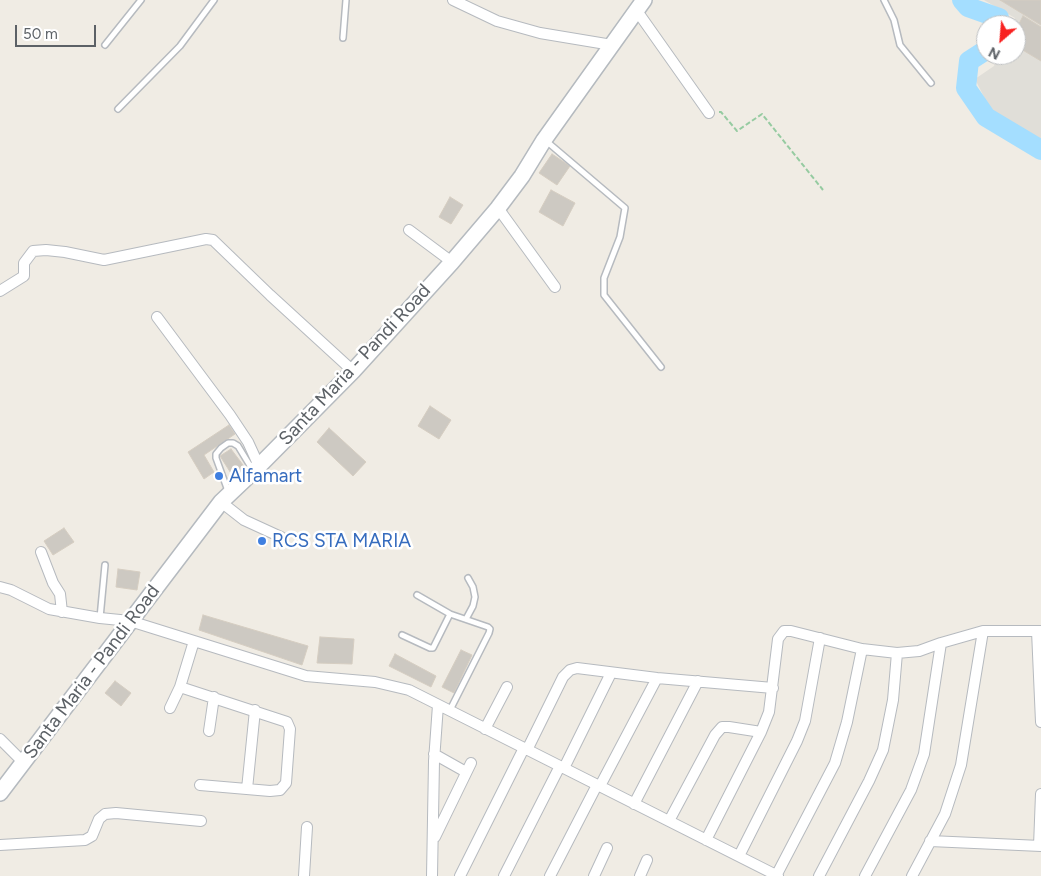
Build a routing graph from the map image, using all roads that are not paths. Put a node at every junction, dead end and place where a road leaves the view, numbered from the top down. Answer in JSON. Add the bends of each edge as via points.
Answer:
{"nodes":[{"id":1,"x":141,"y":0,"type":"edge"},
{"id":2,"x":214,"y":0,"type":"edge"},
{"id":3,"x":346,"y":0,"type":"edge"},
{"id":4,"x":453,"y":0,"type":"edge"},
{"id":5,"x":884,"y":0,"type":"edge"},
{"id":6,"x":640,"y":6,"type":"edge"},
{"id":7,"x":343,"y":38,"type":"dead end"},
{"id":8,"x":105,"y":45,"type":"dead end"},
{"id":9,"x":612,"y":45,"type":"junction"},
{"id":10,"x":931,"y":83,"type":"dead end"},
{"id":11,"x":118,"y":109,"type":"dead end"},
{"id":12,"x":710,"y":113,"type":"road end"},
{"id":13,"x":544,"y":140,"type":"junction"},
{"id":14,"x":498,"y":208,"type":"junction"},
{"id":15,"x":409,"y":230,"type":"dead end"},
{"id":16,"x":452,"y":262,"type":"junction"},
{"id":17,"x":555,"y":287,"type":"dead end"},
{"id":18,"x":0,"y":291,"type":"edge"},
{"id":19,"x":157,"y":317,"type":"dead end"},
{"id":20,"x":661,"y":367,"type":"dead end"},
{"id":21,"x":353,"y":371,"type":"junction"},
{"id":22,"x":256,"y":469,"type":"junction"},
{"id":23,"x":225,"y":498,"type":"junction"},
{"id":24,"x":281,"y":538,"type":"dead end"},
{"id":25,"x":41,"y":552,"type":"dead end"},
{"id":26,"x":105,"y":565,"type":"dead end"},
{"id":27,"x":468,"y":578,"type":"dead end"},
{"id":28,"x":0,"y":587,"type":"edge"},
{"id":29,"x":417,"y":595,"type":"dead end"},
{"id":30,"x":62,"y":612,"type":"junction"},
{"id":31,"x":450,"y":614,"type":"junction"},
{"id":32,"x":100,"y":618,"type":"junction"},
{"id":33,"x":466,"y":619,"type":"junction"},
{"id":34,"x":130,"y":621,"type":"junction"},
{"id":35,"x":983,"y":631,"type":"junction"},
{"id":36,"x":1039,"y":631,"type":"edge"},
{"id":37,"x":402,"y":635,"type":"dead end"},
{"id":38,"x":820,"y":638,"type":"junction"},
{"id":39,"x":194,"y":641,"type":"junction"},
{"id":40,"x":941,"y":643,"type":"junction"},
{"id":41,"x":862,"y":649,"type":"junction"},
{"id":42,"x":897,"y":654,"type":"junction"},
{"id":43,"x":611,"y":672,"type":"junction"},
{"id":44,"x":657,"y":678,"type":"junction"},
{"id":45,"x":698,"y":681,"type":"junction"},
{"id":46,"x":180,"y":687,"type":"junction"},
{"id":47,"x":507,"y":687,"type":"dead end"},
{"id":48,"x":773,"y":688,"type":"junction"},
{"id":49,"x":214,"y":697,"type":"junction"},
{"id":50,"x":438,"y":705,"type":"junction"},
{"id":51,"x":170,"y":708,"type":"dead end"},
{"id":52,"x":255,"y":710,"type":"junction"},
{"id":53,"x":450,"y":711,"type":"junction"},
{"id":54,"x":1041,"y":722,"type":"edge"},
{"id":55,"x":485,"y":729,"type":"junction"},
{"id":56,"x":209,"y":731,"type":"dead end"},
{"id":57,"x":761,"y":732,"type":"junction"},
{"id":58,"x":0,"y":739,"type":"edge"},
{"id":59,"x":525,"y":749,"type":"junction"},
{"id":60,"x":434,"y":754,"type":"junction"},
{"id":61,"x":24,"y":763,"type":"junction"},
{"id":62,"x":562,"y":767,"type":"junction"},
{"id":63,"x":200,"y":785,"type":"dead end"},
{"id":64,"x":598,"y":785,"type":"junction"},
{"id":65,"x":248,"y":789,"type":"junction"},
{"id":66,"x":0,"y":791,"type":"edge"},
{"id":67,"x":1041,"y":794,"type":"edge"},
{"id":68,"x":634,"y":804,"type":"junction"},
{"id":69,"x":201,"y":821,"type":"dead end"},
{"id":70,"x":669,"y":821,"type":"junction"},
{"id":71,"x":306,"y":826,"type":"dead end"},
{"id":72,"x":433,"y":840,"type":"junction"},
{"id":73,"x":706,"y":840,"type":"junction"},
{"id":74,"x":930,"y":841,"type":"junction"},
{"id":75,"x":0,"y":845,"type":"edge"},
{"id":76,"x":1040,"y":846,"type":"edge"},
{"id":77,"x":607,"y":848,"type":"dead end"},
{"id":78,"x":739,"y":856,"type":"junction"},
{"id":79,"x":646,"y":860,"type":"dead end"},
{"id":80,"x":304,"y":876,"type":"edge"},
{"id":81,"x":432,"y":876,"type":"edge"},
{"id":82,"x":460,"y":876,"type":"edge"},
{"id":83,"x":504,"y":876,"type":"edge"},
{"id":84,"x":550,"y":876,"type":"edge"},
{"id":85,"x":594,"y":876,"type":"edge"},
{"id":86,"x":640,"y":876,"type":"edge"},
{"id":87,"x":777,"y":876,"type":"edge"},
{"id":88,"x":819,"y":876,"type":"edge"},
{"id":89,"x":865,"y":876,"type":"edge"},
{"id":90,"x":912,"y":876,"type":"edge"}],
"edges":[{"from":1,"to":8,"type":"lane"},
{"from":2,"to":11,"type":"lane","via":[[180,46]]},
{"from":3,"to":7,"type":"lane"},
{"from":4,"to":9,"type":"street","via":[[480,14],[540,33]]},
{"from":5,"to":10,"type":"lane","via":[[894,20],[900,45]]},
{"from":6,"to":9,"type":"main road","name":"Santa Maria - Pandi Road"},
{"from":6,"to":12,"type":"street"},
{"from":9,"to":13,"type":"main road","name":"Santa Maria - Pandi Road"},
{"from":13,"to":14,"type":"main road","name":"Santa Maria - Pandi Road"},
{"from":13,"to":20,"type":"lane","via":[[625,208],[620,237],[604,278],[604,295]]},
{"from":14,"to":16,"type":"main road","name":"Santa Maria - Pandi Road"},
{"from":14,"to":17,"type":"street"},
{"from":15,"to":16,"type":"street"},
{"from":16,"to":21,"type":"main road","name":"Santa Maria - Pandi Road"},
{"from":18,"to":21,"type":"street","via":[[24,276],[24,263],[33,251],[65,252],[104,260],[213,240]]},
{"from":19,"to":22,"type":"street","via":[[248,442]]},
{"from":21,"to":22,"type":"main road","name":"Santa Maria - Pandi Road"},
{"from":22,"to":23,"type":"main road","name":"Santa Maria - Pandi Road"},
{"from":22,"to":23,"type":"lane","via":[[233,442],[220,448],[216,458]]},
{"from":23,"to":24,"type":"street","via":[[244,520]]},
{"from":23,"to":34,"type":"main road","name":"Santa Maria - Pandi Road"},
{"from":25,"to":30,"type":"street","via":[[60,594]]},
{"from":26,"to":32,"type":"lane"},
{"from":27,"to":33,"type":"lane","via":[[475,597]]},
{"from":28,"to":30,"type":"street"},
{"from":29,"to":31,"type":"lane"},
{"from":30,"to":32,"type":"street"},
{"from":31,"to":33,"type":"lane"},
{"from":31,"to":37,"type":"lane","via":[[433,648]]},
{"from":32,"to":34,"type":"street"},
{"from":33,"to":53,"type":"lane","via":[[488,627],[490,631]]},
{"from":34,"to":39,"type":"street"},
{"from":34,"to":61,"type":"main road","name":"Santa Maria - Pandi Road"},
{"from":35,"to":36,"type":"street"},
{"from":35,"to":40,"type":"street"},
{"from":35,"to":74,"type":"street","via":[[961,764],[945,814]]},
{"from":36,"to":54,"type":"street"},
{"from":38,"to":41,"type":"street"},
{"from":38,"to":48,"type":"street","via":[[791,631],[780,634]]},
{"from":38,"to":78,"type":"street","via":[[805,721]]},
{"from":39,"to":46,"type":"street"},
{"from":39,"to":50,"type":"street","via":[[306,676],[375,682],[409,690]]},
{"from":40,"to":42,"type":"street"},
{"from":40,"to":89,"type":"street","via":[[924,754],[911,790]]},
{"from":41,"to":42,"type":"street"},
{"from":41,"to":87,"type":"street","via":[[847,722],[834,763]]},
{"from":42,"to":88,"type":"street","via":[[893,700],[883,750]]},
{"from":43,"to":44,"type":"street"},
{"from":43,"to":59,"type":"street","via":[[570,670]]},
{"from":43,"to":62,"type":"street"},
{"from":44,"to":45,"type":"street"},
{"from":44,"to":64,"type":"street"},
{"from":45,"to":48,"type":"street"},
{"from":45,"to":68,"type":"street"},
{"from":46,"to":49,"type":"street"},
{"from":46,"to":51,"type":"street"},
{"from":47,"to":55,"type":"street"},
{"from":48,"to":57,"type":"street"},
{"from":49,"to":52,"type":"street"},
{"from":49,"to":56,"type":"street"},
{"from":50,"to":53,"type":"street"},
{"from":50,"to":60,"type":"street"},
{"from":52,"to":65,"type":"street"},
{"from":52,"to":65,"type":"street","via":[[287,722],[290,729],[288,767],[286,782],[280,790]]},
{"from":53,"to":55,"type":"street"},
{"from":55,"to":59,"type":"street"},
{"from":57,"to":70,"type":"street","via":[[722,727]]},
{"from":57,"to":73,"type":"street"},
{"from":58,"to":61,"type":"street"},
{"from":59,"to":62,"type":"street"},
{"from":59,"to":82,"type":"street"},
{"from":60,"to":72,"type":"street"},
{"from":60,"to":72,"type":"street","via":[[469,768]]},
{"from":61,"to":66,"type":"main road","name":"Santa Maria - Pandi Road"},
{"from":62,"to":64,"type":"street"},
{"from":62,"to":83,"type":"street"},
{"from":63,"to":65,"type":"street"},
{"from":64,"to":68,"type":"street"},
{"from":64,"to":84,"type":"street"},
{"from":67,"to":76,"type":"street"},
{"from":68,"to":70,"type":"street"},
{"from":69,"to":75,"type":"street","via":[[105,814],[99,819],[92,836],[85,840]]},
{"from":70,"to":73,"type":"street"},
{"from":71,"to":80,"type":"street"},
{"from":72,"to":81,"type":"street"},
{"from":73,"to":78,"type":"street"},
{"from":74,"to":76,"type":"street"},
{"from":74,"to":90,"type":"street"},
{"from":77,"to":85,"type":"street"},
{"from":78,"to":87,"type":"street"},
{"from":79,"to":86,"type":"street"}]}
